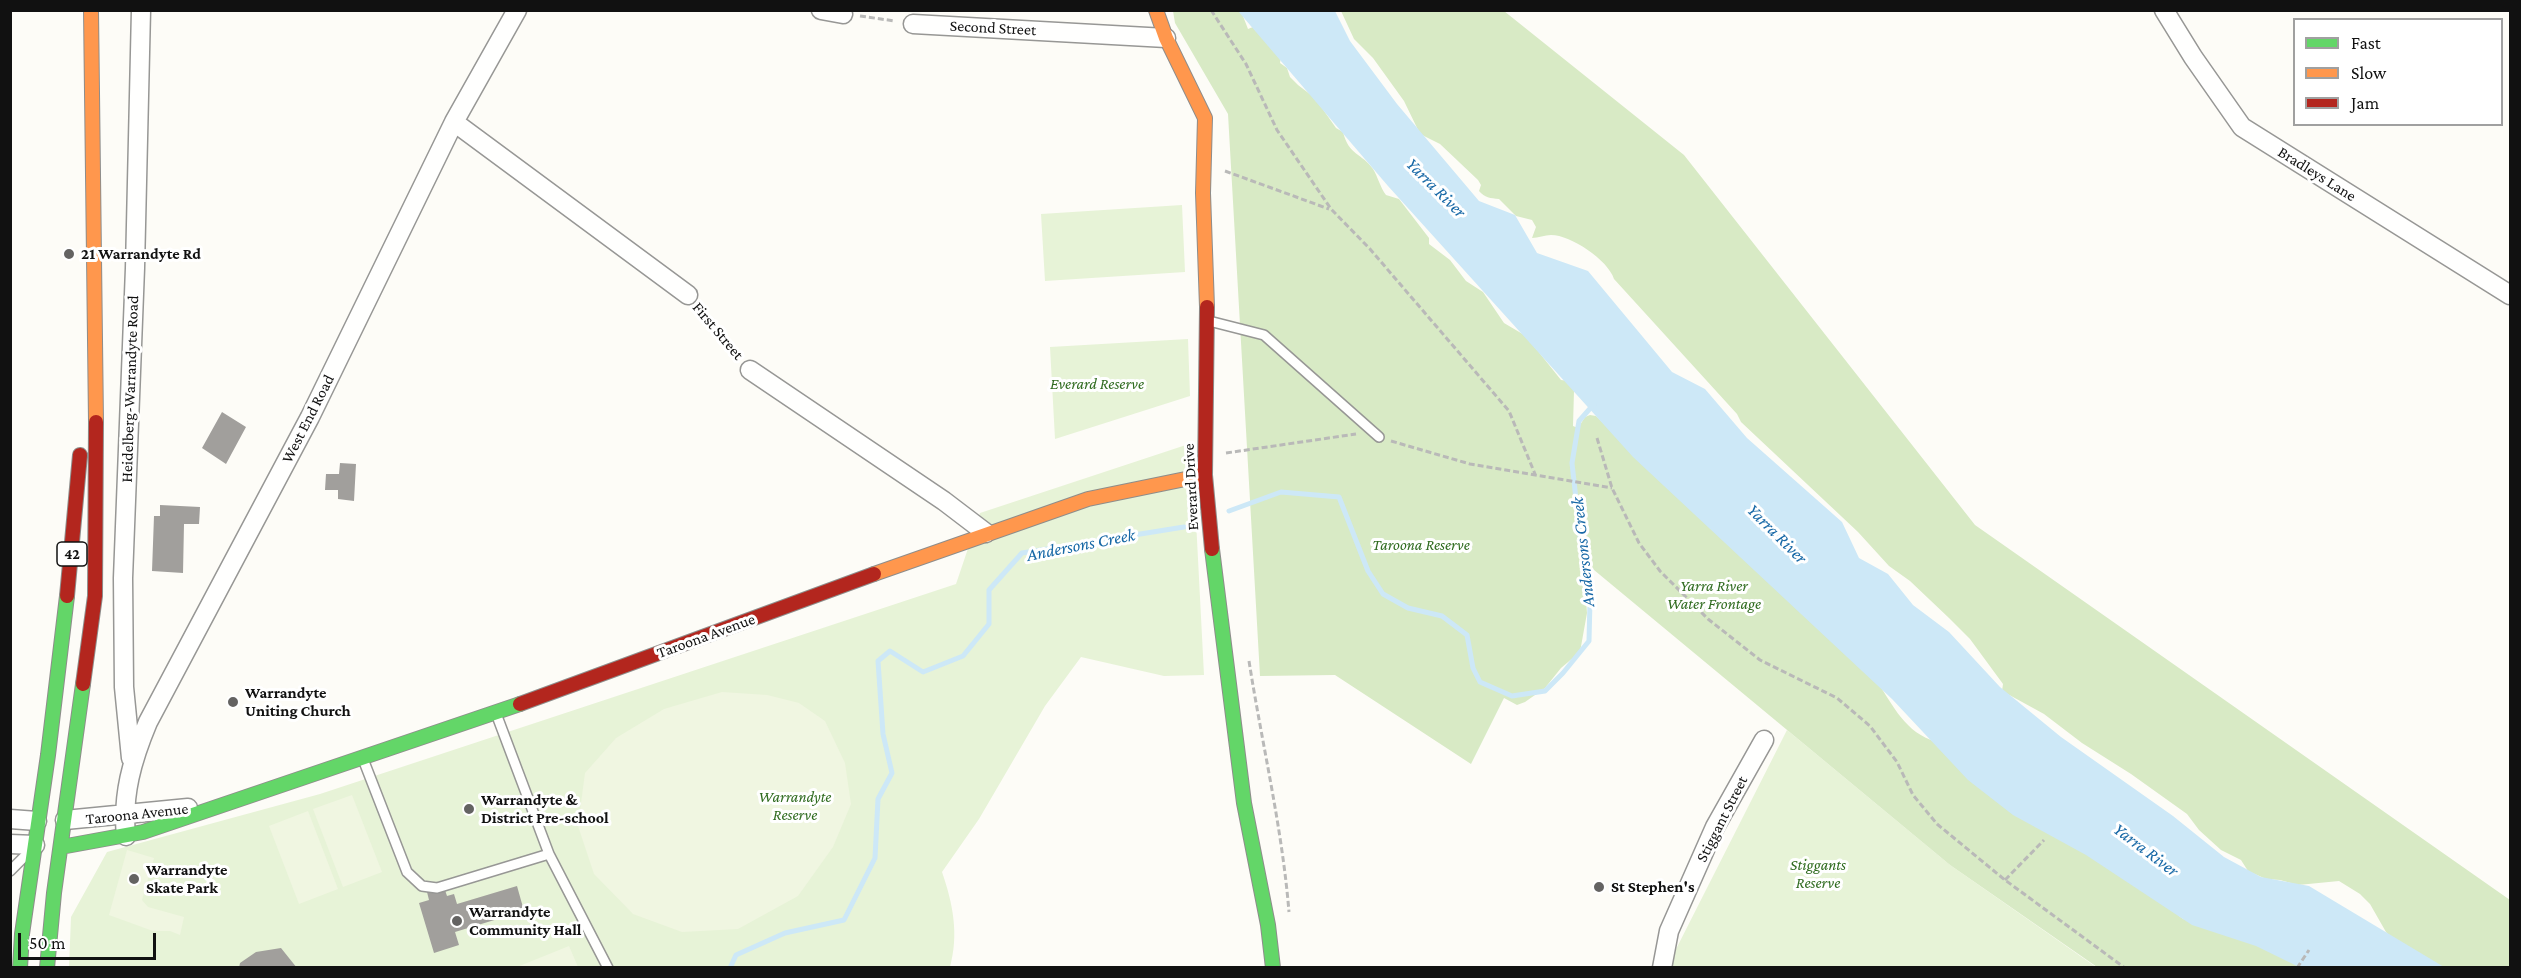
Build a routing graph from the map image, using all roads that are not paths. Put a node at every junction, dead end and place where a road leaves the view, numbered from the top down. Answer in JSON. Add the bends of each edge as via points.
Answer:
{"nodes":[{"id":1,"x":91,"y":10,"type":"edge"},
{"id":2,"x":141,"y":10,"type":"edge"},
{"id":3,"x":517,"y":10,"type":"edge"},
{"id":4,"x":821,"y":10,"type":"edge"},
{"id":5,"x":1156,"y":10,"type":"edge"},
{"id":6,"x":2164,"y":10,"type":"edge"},
{"id":7,"x":843,"y":14,"type":"road end"},
{"id":8,"x":913,"y":24,"type":"road end"},
{"id":9,"x":1166,"y":39,"type":"junction"},
{"id":10,"x":454,"y":123,"type":"junction"},
{"id":11,"x":93,"y":285,"type":"junction"},
{"id":12,"x":688,"y":295,"type":"road end"},
{"id":13,"x":2511,"y":295,"type":"edge"},
{"id":14,"x":1207,"y":320,"type":"junction"},
{"id":15,"x":750,"y":370,"type":"road end"},
{"id":16,"x":1376,"y":434,"type":"road end"},
{"id":17,"x":1205,"y":475,"type":"junction"},
{"id":18,"x":986,"y":533,"type":"junction"},
{"id":19,"x":496,"y":714,"type":"junction"},
{"id":20,"x":1764,"y":740,"type":"dead end"},
{"id":21,"x":363,"y":759,"type":"junction"},
{"id":22,"x":131,"y":766,"type":"junction"},
{"id":23,"x":209,"y":808,"type":"junction"},
{"id":24,"x":124,"y":815,"type":"junction"},
{"id":25,"x":10,"y":819,"type":"edge"},
{"id":26,"x":65,"y":820,"type":"junction"},
{"id":27,"x":37,"y":821,"type":"junction"},
{"id":28,"x":126,"y":836,"type":"junction"},
{"id":29,"x":10,"y":844,"type":"edge"},
{"id":30,"x":35,"y":845,"type":"junction"},
{"id":31,"x":61,"y":846,"type":"junction"},
{"id":32,"x":549,"y":854,"type":"junction"},
{"id":33,"x":10,"y":871,"type":"edge"},
{"id":34,"x":20,"y":968,"type":"edge"},
{"id":35,"x":47,"y":968,"type":"edge"},
{"id":36,"x":608,"y":968,"type":"edge"},
{"id":37,"x":1273,"y":968,"type":"edge"},
{"id":38,"x":1662,"y":968,"type":"edge"}],
"edges":[{"from":1,"to":11,"type":"street","name":"Heidelberg-Warrandyte Road","number":"42"},
{"from":2,"to":22,"type":"street","name":"Heidelberg-Warrandyte Road","via":[[123,578],[124,687]]},
{"from":3,"to":10,"type":"street","name":"West End Road"},
{"from":4,"to":7,"type":"street"},
{"from":5,"to":9,"type":"street","name":"Everard Drive"},
{"from":6,"to":13,"type":"street","name":"Bradleys Lane","via":[[2242,127]]},
{"from":8,"to":9,"type":"street","name":"Second Street"},
{"from":9,"to":14,"type":"street","name":"Everard Drive","via":[[1205,118]]},
{"from":10,"to":12,"type":"street","name":"First Street"},
{"from":10,"to":22,"type":"street","name":"West End Road","via":[[310,417],[148,722]]},
{"from":11,"to":26,"type":"street","name":"Heidelberg-Warrandyte Road","number":"42","via":[[97,480],[94,596]]},
{"from":11,"to":27,"type":"street","name":"Heidelberg-Warrandyte Road","number":"42","via":[[74,541]]},
{"from":14,"to":16,"type":"lane","via":[[1264,335]]},
{"from":14,"to":17,"type":"street","name":"Everard Drive"},
{"from":15,"to":18,"type":"street","name":"First Street","via":[[945,501]]},
{"from":17,"to":18,"type":"street","name":"Taroona Avenue","via":[[1088,499]]},
{"from":17,"to":37,"type":"street","name":"Everard Drive","via":[[1244,803]]},
{"from":18,"to":19,"type":"street","name":"Taroona Avenue"},
{"from":19,"to":21,"type":"street","name":"Taroona Avenue"},
{"from":19,"to":32,"type":"lane"},
{"from":20,"to":38,"type":"street","name":"Stiggant Street","via":[[1715,827],[1669,931]]},
{"from":21,"to":23,"type":"street","name":"Taroona Avenue"},
{"from":21,"to":32,"type":"lane","via":[[407,872],[422,886],[437,888]]},
{"from":22,"to":24,"type":"street","name":"West End Road"},
{"from":23,"to":24,"type":"street","name":"Taroona Avenue"},
{"from":23,"to":28,"type":"street","name":"Taroona Avenue"},
{"from":24,"to":26,"type":"street","name":"Taroona Avenue"},
{"from":24,"to":28,"type":"street","name":"West End Road"},
{"from":25,"to":27,"type":"street"},
{"from":26,"to":27,"type":"street"},
{"from":26,"to":31,"type":"street","name":"Heidelberg-Warrandyte Road","number":"42"},
{"from":27,"to":30,"type":"street","name":"Heidelberg-Warrandyte Road","number":"42"},
{"from":28,"to":31,"type":"street","name":"Taroona Avenue"},
{"from":29,"to":30,"type":"street"},
{"from":30,"to":31,"type":"street","name":"Taroona Avenue"},
{"from":30,"to":33,"type":"lane"},
{"from":30,"to":34,"type":"street","name":"Heidelberg-Warrandyte Road","number":"42"},
{"from":31,"to":35,"type":"street","name":"Heidelberg-Warrandyte Road","number":"42"},
{"from":32,"to":36,"type":"lane"}]}
